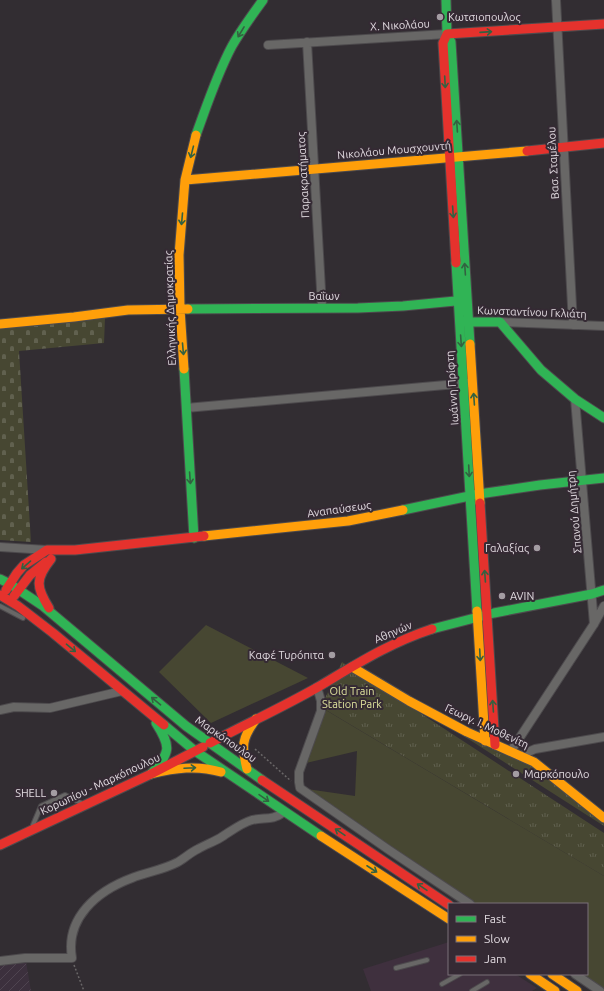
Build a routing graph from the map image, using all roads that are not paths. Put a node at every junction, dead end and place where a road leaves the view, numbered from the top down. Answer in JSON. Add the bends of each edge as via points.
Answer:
{"nodes":[{"id":1,"x":263,"y":0,"type":"edge"},
{"id":2,"x":446,"y":0,"type":"edge"},
{"id":3,"x":556,"y":0,"type":"edge"},
{"id":4,"x":604,"y":24,"type":"edge"},
{"id":5,"x":557,"y":27,"type":"junction"},
{"id":6,"x":447,"y":34,"type":"junction"},
{"id":7,"x":307,"y":42,"type":"junction"},
{"id":8,"x":268,"y":45,"type":"dead end"},
{"id":9,"x":604,"y":143,"type":"edge"},
{"id":10,"x":563,"y":148,"type":"junction"},
{"id":11,"x":454,"y":157,"type":"junction"},
{"id":12,"x":313,"y":168,"type":"junction"},
{"id":13,"x":185,"y":180,"type":"junction"},
{"id":14,"x":463,"y":301,"type":"junction"},
{"id":15,"x":322,"y":307,"type":"junction"},
{"id":16,"x":180,"y":309,"type":"junction"},
{"id":17,"x":464,"y":322,"type":"junction"},
{"id":18,"x":500,"y":322,"type":"junction"},
{"id":19,"x":0,"y":324,"type":"edge"},
{"id":20,"x":573,"y":325,"type":"junction"},
{"id":21,"x":604,"y":326,"type":"edge"},
{"id":22,"x":468,"y":383,"type":"junction"},
{"id":23,"x":575,"y":399,"type":"junction"},
{"id":24,"x":186,"y":408,"type":"junction"},
{"id":25,"x":604,"y":418,"type":"edge"},
{"id":26,"x":604,"y":478,"type":"edge"},
{"id":27,"x":582,"y":480,"type":"junction"},
{"id":28,"x":475,"y":495,"type":"junction"},
{"id":29,"x":194,"y":538,"type":"junction"},
{"id":30,"x":0,"y":547,"type":"edge"},
{"id":31,"x":49,"y":554,"type":"junction"},
{"id":32,"x":0,"y":579,"type":"edge"},
{"id":33,"x":10,"y":584,"type":"junction"},
{"id":34,"x":19,"y":590,"type":"junction"},
{"id":35,"x":604,"y":590,"type":"edge"},
{"id":36,"x":592,"y":594,"type":"junction"},
{"id":37,"x":1,"y":595,"type":"edge"},
{"id":38,"x":11,"y":601,"type":"junction"},
{"id":39,"x":0,"y":606,"type":"edge"},
{"id":40,"x":604,"y":606,"type":"edge"},
{"id":41,"x":482,"y":616,"type":"junction"},
{"id":42,"x":25,"y":619,"type":"dead end"},
{"id":43,"x":62,"y":622,"type":"junction"},
{"id":44,"x":32,"y":623,"type":"dead end"},
{"id":45,"x":594,"y":624,"type":"junction"},
{"id":46,"x":53,"y":633,"type":"junction"},
{"id":47,"x":352,"y":667,"type":"junction"},
{"id":48,"x":317,"y":687,"type":"junction"},
{"id":49,"x":122,"y":691,"type":"junction"},
{"id":50,"x":0,"y":710,"type":"edge"},
{"id":51,"x":150,"y":714,"type":"junction"},
{"id":52,"x":256,"y":720,"type":"junction"},
{"id":53,"x":604,"y":737,"type":"edge"},
{"id":54,"x":485,"y":741,"type":"junction"},
{"id":55,"x":210,"y":743,"type":"junction"},
{"id":56,"x":495,"y":745,"type":"junction"},
{"id":57,"x":195,"y":751,"type":"junction"},
{"id":58,"x":511,"y":751,"type":"junction"},
{"id":59,"x":522,"y":756,"type":"junction"},
{"id":60,"x":247,"y":769,"type":"junction"},
{"id":61,"x":152,"y":774,"type":"junction"},
{"id":62,"x":232,"y":775,"type":"junction"},
{"id":63,"x":85,"y":805,"type":"junction"},
{"id":64,"x":284,"y":812,"type":"junction"},
{"id":65,"x":604,"y":818,"type":"edge"},
{"id":66,"x":31,"y":830,"type":"junction"},
{"id":67,"x":0,"y":845,"type":"edge"},
{"id":68,"x":468,"y":903,"type":"edge"},
{"id":69,"x":448,"y":904,"type":"edge"},
{"id":70,"x":448,"y":918,"type":"edge"},
{"id":71,"x":428,"y":960,"type":"dead end"},
{"id":72,"x":0,"y":961,"type":"edge"},
{"id":73,"x":396,"y":968,"type":"dead end"},
{"id":74,"x":458,"y":975,"type":"edge"},
{"id":75,"x":531,"y":975,"type":"edge"},
{"id":76,"x":553,"y":975,"type":"edge"},
{"id":77,"x":576,"y":975,"type":"edge"},
{"id":78,"x":487,"y":982,"type":"dead end"},
{"id":79,"x":442,"y":984,"type":"dead end"},
{"id":80,"x":472,"y":991,"type":"edge"},
{"id":81,"x":555,"y":991,"type":"edge"},
{"id":82,"x":577,"y":991,"type":"edge"},
{"id":83,"x":600,"y":991,"type":"edge"}],
"edges":[{"from":1,"to":13,"type":"main road","name":"Ελληνικής Δημοκρατίας","one_way":true,"via":[[233,44],[223,65],[196,135]]},
{"from":2,"to":6,"type":"main road","name":"Ιωάννη Πρίφτη"},
{"from":3,"to":5,"type":"street","name":"Βασ. Σταμέλου"},
{"from":4,"to":5,"type":"main road","name":"Χ. Νικολάου"},
{"from":6,"to":5,"type":"main road","name":"Χ. Νικολάου","one_way":true},
{"from":5,"to":10,"type":"street","name":"Βασ. Σταμέλου"},
{"from":6,"to":7,"type":"street","name":"Χ. Νικολάου"},
{"from":6,"to":11,"type":"main road","name":"Ιωάννη Πρίφτη","via":[[443,43]]},
{"from":7,"to":8,"type":"street","name":"Χ. Νικολάου"},
{"from":7,"to":12,"type":"street","name":"Παρακρατήματος"},
{"from":9,"to":10,"type":"main road","name":"Νικολάου Μουσχουντή"},
{"from":10,"to":11,"type":"main road","name":"Νικολάου Μουσχουντή"},
{"from":10,"to":20,"type":"street","name":"Βασ. Σταμέλου"},
{"from":11,"to":12,"type":"main road","name":"Νικολάου Μουσχουντή"},
{"from":11,"to":14,"type":"main road","name":"Ιωάννη Πρίφτη"},
{"from":12,"to":13,"type":"main road","name":"Νικολάου Μουσχουντή"},
{"from":12,"to":15,"type":"street","name":"Παρακρατήματος"},
{"from":13,"to":16,"type":"main road","name":"Ελληνικής Δημοκρατίας","one_way":true,"via":[[179,255]]},
{"from":14,"to":15,"type":"main road","name":"Βαΐων","via":[[358,308]]},
{"from":14,"to":17,"type":"main road","name":"Ιωάννη Πρίφτη"},
{"from":15,"to":16,"type":"main road","name":"Βαΐων"},
{"from":16,"to":19,"type":"main road","name":"Βαΐων","via":[[128,310]]},
{"from":16,"to":24,"type":"main road","name":"Ελληνικής Δημοκρατίας","one_way":true},
{"from":17,"to":18,"type":"main road","name":"Κωνσταντίνου Γκλιάτη"},
{"from":17,"to":22,"type":"main road","name":"Ιωάννη Πρίφτη"},
{"from":18,"to":20,"type":"street","name":"Κωνσταντίνου Γκλιάτη"},
{"from":18,"to":23,"type":"main road","via":[[541,370]]},
{"from":20,"to":21,"type":"street","name":"Κωνσταντίνου Γκλιάτη"},
{"from":22,"to":24,"type":"street"},
{"from":22,"to":28,"type":"main road","name":"Ιωάννη Πρίφτη","one_way":true},
{"from":28,"to":22,"type":"main road","name":"Ιωάννη Πρίφτη","one_way":true,"via":[[476,438]]},
{"from":23,"to":25,"type":"main road"},
{"from":23,"to":27,"type":"street","name":"Σπανού Δημήτρη"},
{"from":24,"to":29,"type":"main road","name":"Ελληνικής Δημοκρατίας","one_way":true},
{"from":26,"to":27,"type":"main road","name":"Αναπαύσεως"},
{"from":27,"to":28,"type":"main road","name":"Αναπαύσεως"},
{"from":27,"to":36,"type":"street","name":"Σπανού Δημήτρη"},
{"from":28,"to":29,"type":"main road","name":"Αναπαύσεως","via":[[348,521]]},
{"from":28,"to":41,"type":"main road","name":"Ιωάννη Πρίφτη"},
{"from":29,"to":31,"type":"main road","name":"Αναπαύσεως"},
{"from":30,"to":31,"type":"street"},
{"from":31,"to":33,"type":"main road","name":"Αναπαύσεως","one_way":true,"via":[[24,565]]},
{"from":31,"to":34,"type":"main road"},
{"from":31,"to":43,"type":"main road","via":[[38,578],[38,584],[48,608]]},
{"from":32,"to":33,"type":"main road","name":"Μαρκόπουλου"},
{"from":33,"to":34,"type":"main road","name":"Μαρκόπουλου"},
{"from":33,"to":37,"type":"main road","name":"Αναπαύσεως"},
{"from":34,"to":38,"type":"main road"},
{"from":34,"to":43,"type":"main road","name":"Μαρκόπουλου"},
{"from":35,"to":36,"type":"main road","name":"Αθηνών"},
{"from":36,"to":41,"type":"main road","name":"Αθηνών"},
{"from":36,"to":45,"type":"street","name":"Σπανού Δημήτρη"},
{"from":37,"to":38,"type":"main road"},
{"from":38,"to":46,"type":"main road"},
{"from":39,"to":42,"type":"lane"},
{"from":40,"to":45,"type":"street"},
{"from":41,"to":47,"type":"main road","name":"Αθηνών","via":[[401,640]]},
{"from":41,"to":54,"type":"main road","name":"Ιωάννη Πρίφτη","one_way":true},
{"from":56,"to":41,"type":"main road","name":"Ιωάννη Πρίφτη","one_way":true},
{"from":55,"to":43,"type":"main road","name":"Μαρκόπουλου","one_way":true,"via":[[186,726]]},
{"from":44,"to":46,"type":"lane"},
{"from":45,"to":58,"type":"street"},
{"from":46,"to":49,"type":"main road","one_way":true},
{"from":47,"to":48,"type":"main road","name":"Αθηνών"},
{"from":47,"to":54,"type":"main road","name":"Γεωργ. Ι. Μοθενίτη"},
{"from":48,"to":52,"type":"main road","name":"Αθηνών"},
{"from":48,"to":68,"type":"street","via":[[321,711],[299,772],[300,788]]},
{"from":49,"to":50,"type":"street","via":[[50,708],[14,707]]},
{"from":49,"to":51,"type":"main road"},
{"from":51,"to":57,"type":"main road"},
{"from":51,"to":61,"type":"main road","via":[[164,735],[168,748],[164,760]]},
{"from":52,"to":55,"type":"main road","name":"Αθηνών"},
{"from":52,"to":60,"type":"main road","via":[[246,733],[242,744]]},
{"from":53,"to":59,"type":"street","via":[[535,750]]},
{"from":54,"to":56,"type":"main road","name":"Γεωργ. Ι. Μοθενίτη"},
{"from":55,"to":57,"type":"main road","name":"Κορωπίου - Μαρκόπουλου"},
{"from":55,"to":60,"type":"main road","name":"Μαρκόπουλου"},
{"from":56,"to":58,"type":"main road","name":"Γεωργ. Ι. Μοθενίτη"},
{"from":57,"to":61,"type":"main road","name":"Κορωπίου - Μαρκόπουλου"},
{"from":57,"to":62,"type":"main road"},
{"from":58,"to":59,"type":"main road","name":"Γεωργ. Ι. Μοθενίτη"},
{"from":59,"to":65,"type":"main road","name":"Γεωργ. Ι. Μοθενίτη","via":[[534,762]]},
{"from":69,"to":60,"type":"main road","name":"Μαρκόπουλου","one_way":true},
{"from":61,"to":62,"type":"main road","one_way":true,"via":[[195,767]]},
{"from":61,"to":63,"type":"main road","name":"Κορωπίου - Μαρκόπουλου"},
{"from":62,"to":64,"type":"main road","one_way":true},
{"from":63,"to":66,"type":"main road","name":"Κορωπίου - Μαρκόπουλου"},
{"from":63,"to":66,"type":"lane","via":[[65,795],[41,806]]},
{"from":64,"to":70,"type":"main road","one_way":true},
{"from":64,"to":72,"type":"street","via":[[274,818],[252,820],[165,868],[132,878],[105,891],[88,906],[72,931],[72,958]]},
{"from":66,"to":67,"type":"main road","name":"Κορωπίου - Μαρκόπουλου"},
{"from":71,"to":73,"type":"lane"},
{"from":74,"to":79,"type":"lane"},
{"from":75,"to":81,"type":"main road"},
{"from":76,"to":82,"type":"main road"},
{"from":77,"to":83,"type":"street"},
{"from":78,"to":80,"type":"lane"}]}
